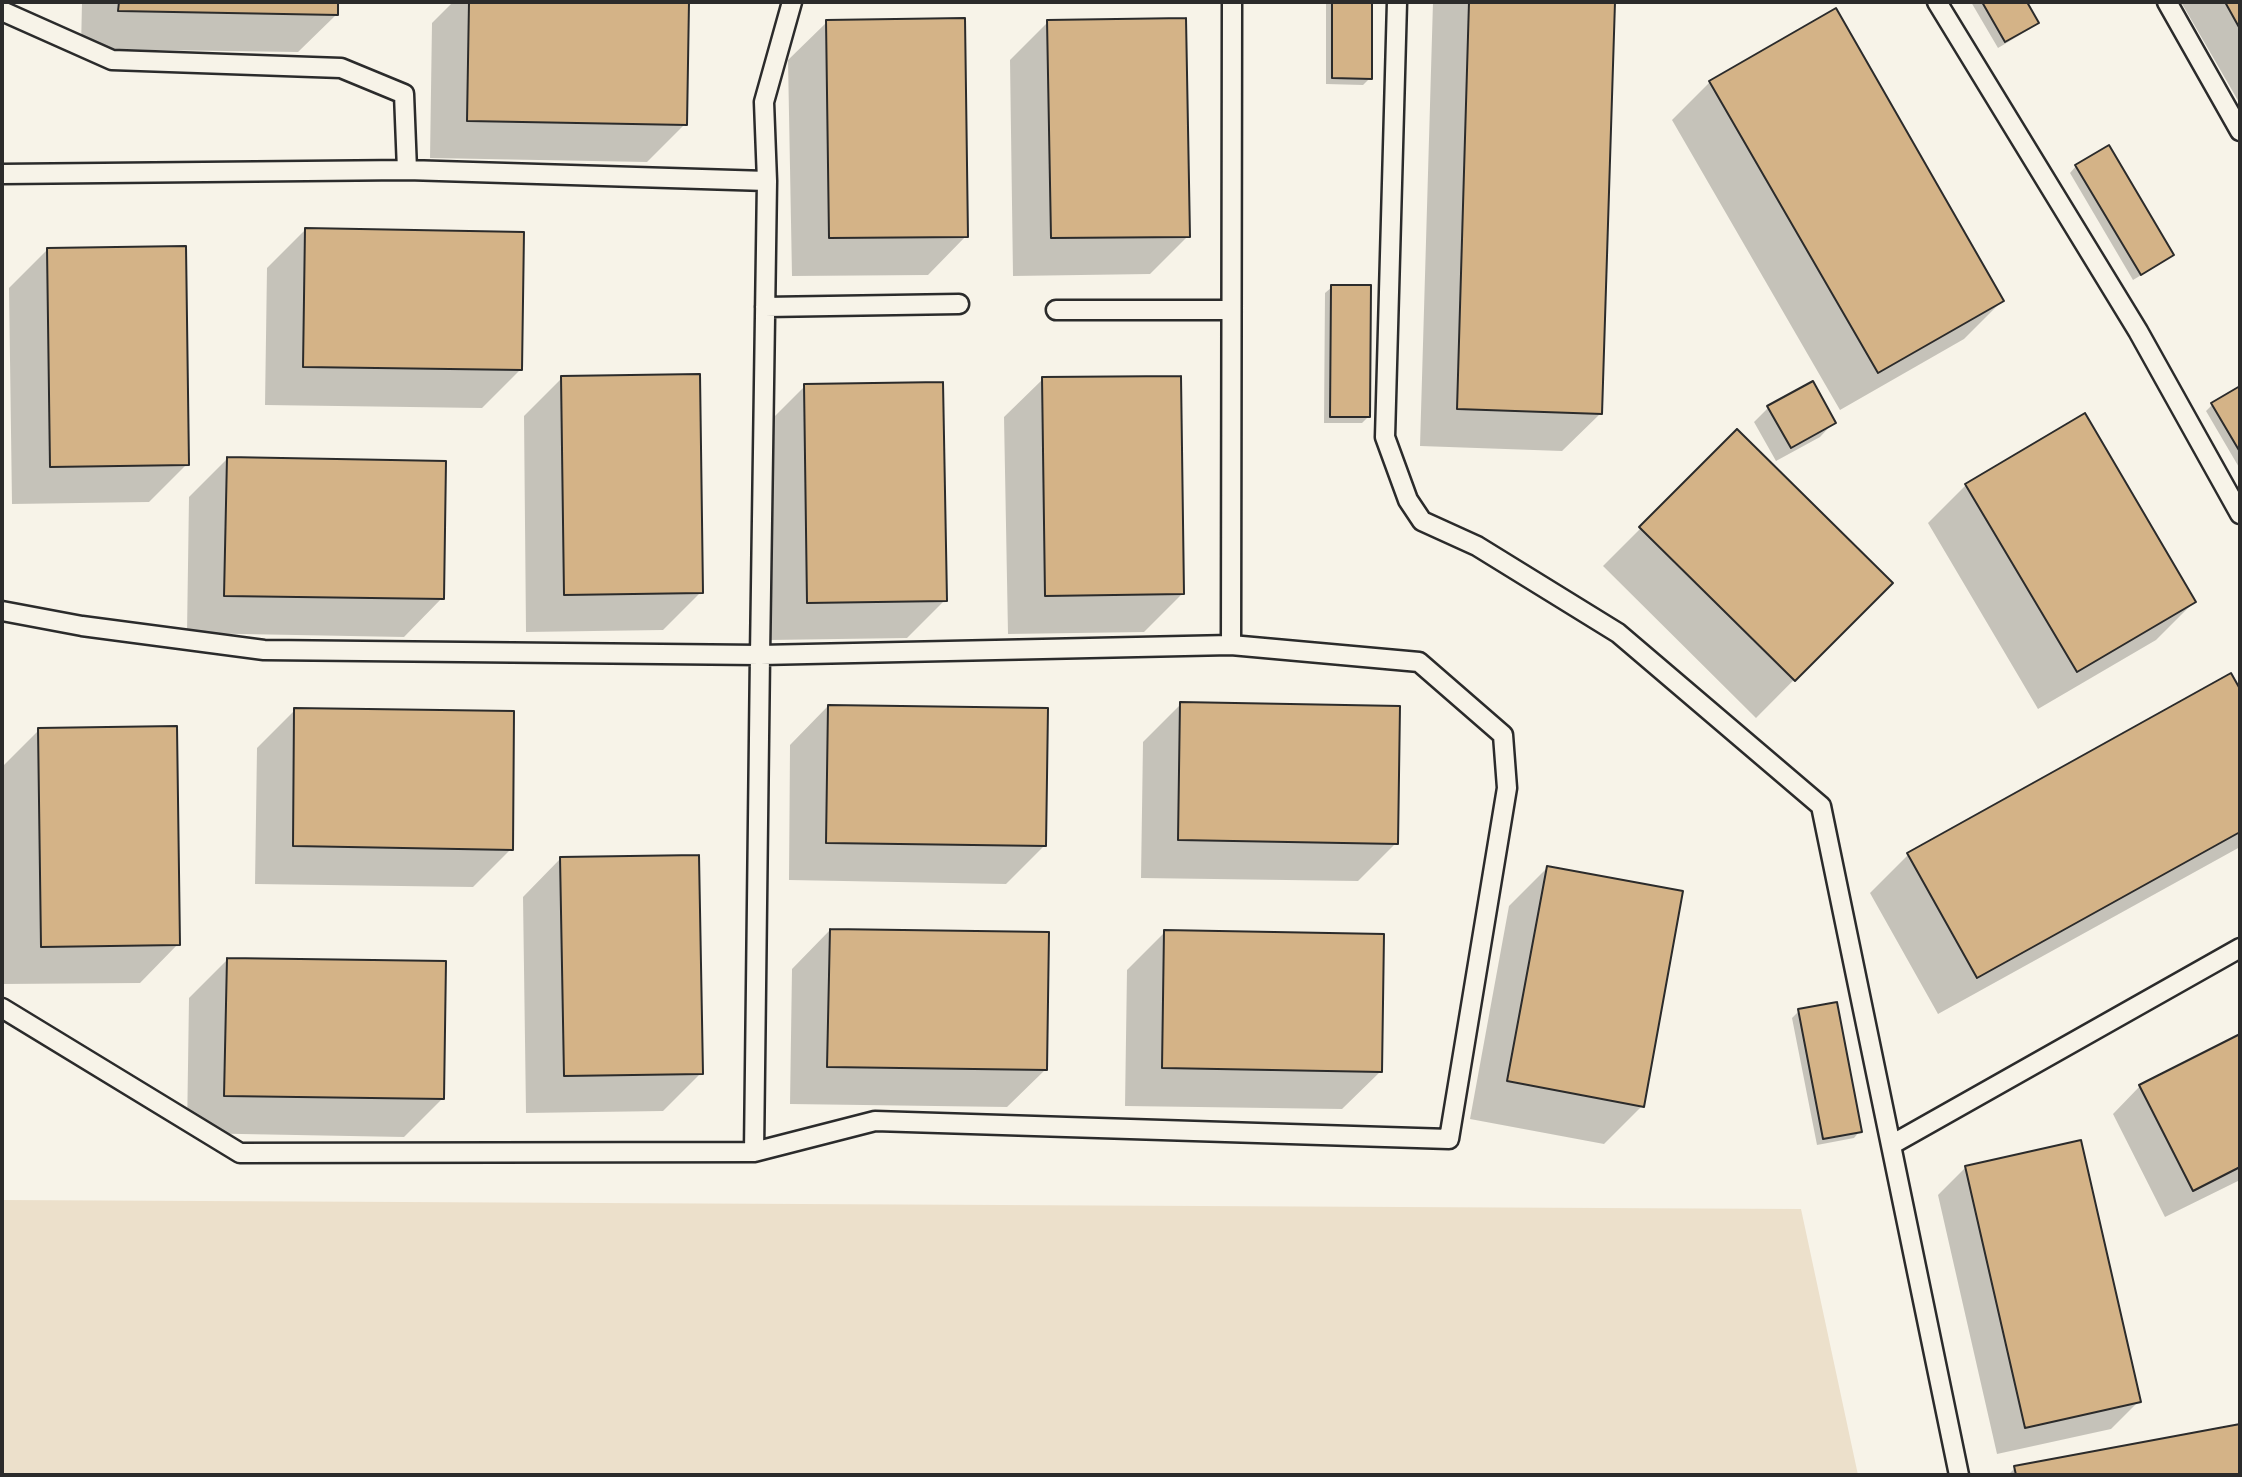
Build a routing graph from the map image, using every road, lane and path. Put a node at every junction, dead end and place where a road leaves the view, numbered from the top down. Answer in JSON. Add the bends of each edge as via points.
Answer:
{"nodes":[{"id":1,"x":792,"y":2,"type":"edge"},
{"id":2,"x":1232,"y":2,"type":"edge"},
{"id":3,"x":1397,"y":2,"type":"edge"},
{"id":4,"x":1937,"y":2,"type":"edge"},
{"id":5,"x":2167,"y":2,"type":"edge"},
{"id":6,"x":2,"y":11,"type":"edge"},
{"id":7,"x":2240,"y":131,"type":"edge"},
{"id":8,"x":407,"y":170,"type":"junction"},
{"id":9,"x":2,"y":174,"type":"edge"},
{"id":10,"x":767,"y":181,"type":"junction"},
{"id":11,"x":959,"y":304,"type":"dead end"},
{"id":12,"x":765,"y":307,"type":"junction"},
{"id":13,"x":1056,"y":310,"type":"dead end"},
{"id":14,"x":1231,"y":310,"type":"junction"},
{"id":15,"x":2240,"y":514,"type":"edge"},
{"id":16,"x":2,"y":611,"type":"edge"},
{"id":17,"x":1231,"y":645,"type":"junction"},
{"id":18,"x":760,"y":655,"type":"junction"},
{"id":19,"x":2240,"y":948,"type":"edge"},
{"id":20,"x":2,"y":1008,"type":"edge"},
{"id":21,"x":1891,"y":1145,"type":"junction"},
{"id":22,"x":754,"y":1152,"type":"junction"},
{"id":23,"x":1959,"y":1475,"type":"edge"}],
"edges":[{"from":1,"to":10,"type":"lane","via":[[764,102]]},
{"from":2,"to":14,"type":"lane"},
{"from":3,"to":21,"type":"lane","via":[[1385,437],[1408,500],[1422,522],[1477,546],[1618,633],[1821,806]]},
{"from":4,"to":15,"type":"lane","via":[[2138,331]]},
{"from":5,"to":7,"type":"lane"},
{"from":6,"to":8,"type":"lane","via":[[112,60],[341,68],[404,94]]},
{"from":8,"to":9,"type":"lane"},
{"from":8,"to":10,"type":"lane"},
{"from":10,"to":12,"type":"lane"},
{"from":11,"to":12,"type":"lane"},
{"from":12,"to":18,"type":"lane"},
{"from":13,"to":14,"type":"lane"},
{"from":14,"to":17,"type":"lane"},
{"from":16,"to":18,"type":"lane","via":[[264,650]]},
{"from":17,"to":18,"type":"lane"},
{"from":17,"to":22,"type":"lane","via":[[1419,662],[1503,735],[1507,788],[1449,1139],[875,1121]]},
{"from":18,"to":22,"type":"lane"},
{"from":19,"to":21,"type":"lane"},
{"from":20,"to":22,"type":"lane","via":[[240,1153]]},
{"from":21,"to":23,"type":"lane"}]}
